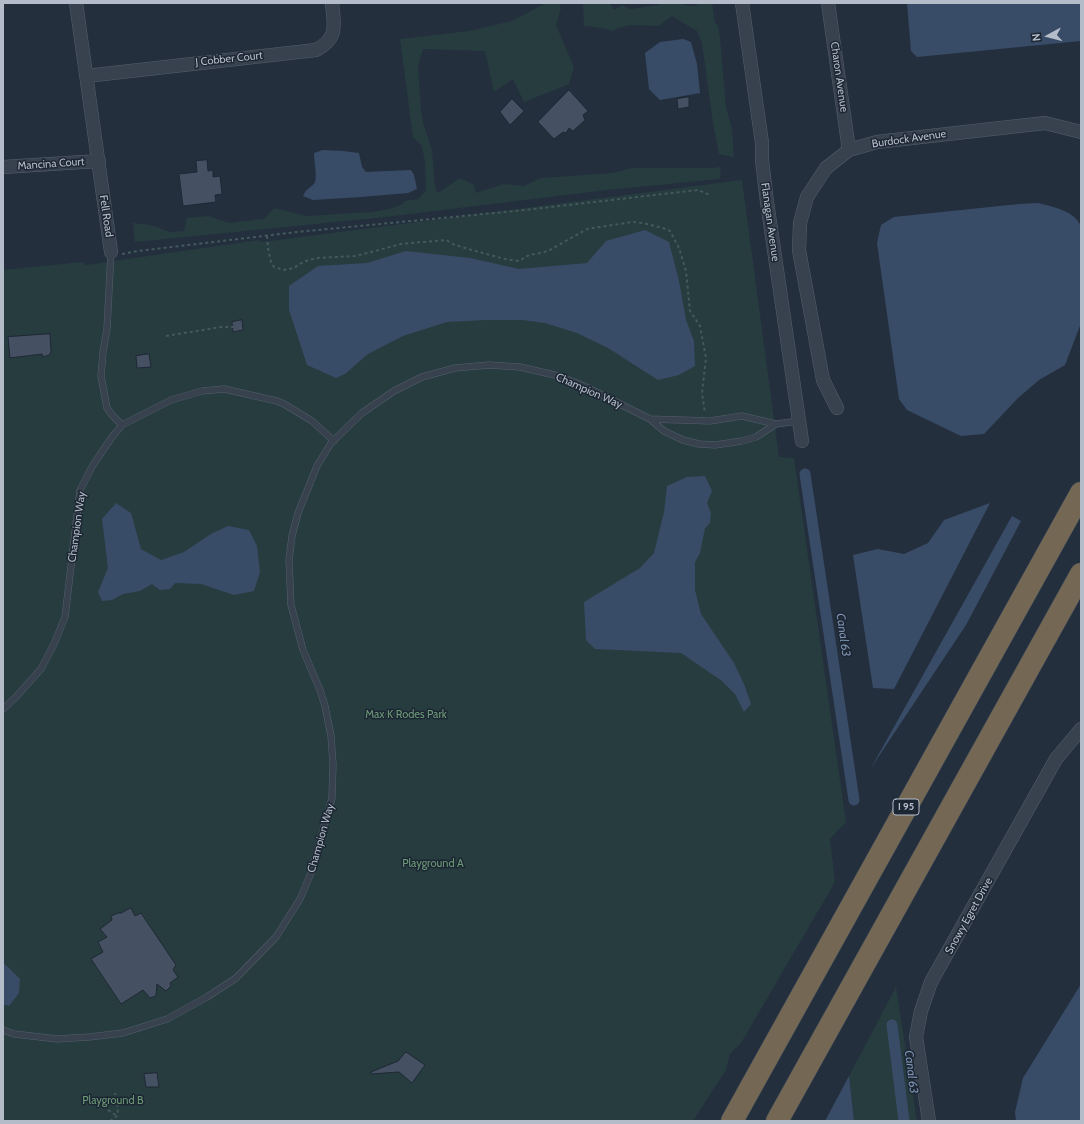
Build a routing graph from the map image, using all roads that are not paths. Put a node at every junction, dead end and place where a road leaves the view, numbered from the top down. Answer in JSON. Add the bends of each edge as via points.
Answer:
{"nodes":[{"id":1,"x":76,"y":3,"type":"edge"},
{"id":2,"x":332,"y":3,"type":"edge"},
{"id":3,"x":742,"y":3,"type":"edge"},
{"id":4,"x":828,"y":3,"type":"edge"},
{"id":5,"x":86,"y":76,"type":"junction"},
{"id":6,"x":1081,"y":132,"type":"edge"},
{"id":7,"x":849,"y":150,"type":"junction"},
{"id":8,"x":99,"y":161,"type":"junction"},
{"id":9,"x":3,"y":167,"type":"edge"},
{"id":10,"x":111,"y":254,"type":"joint"},
{"id":11,"x":837,"y":408,"type":"dead end"},
{"id":12,"x":650,"y":418,"type":"junction"},
{"id":13,"x":799,"y":421,"type":"junction"},
{"id":14,"x":776,"y":424,"type":"junction"},
{"id":15,"x":122,"y":425,"type":"junction"},
{"id":16,"x":334,"y":441,"type":"junction"},
{"id":17,"x":802,"y":441,"type":"dead end"},
{"id":18,"x":1081,"y":493,"type":"edge"},
{"id":19,"x":1081,"y":574,"type":"edge"},
{"id":20,"x":3,"y":709,"type":"edge"},
{"id":21,"x":1081,"y":729,"type":"edge"},
{"id":22,"x":3,"y":1030,"type":"edge"},
{"id":23,"x":732,"y":1121,"type":"edge"},
{"id":24,"x":777,"y":1121,"type":"edge"},
{"id":25,"x":929,"y":1121,"type":"edge"}],
"edges":[{"from":1,"to":5,"type":"street","name":"Fell Road"},
{"from":2,"to":5,"type":"street","name":"J Cobber Court","via":[[333,36],[327,44],[316,50]]},
{"from":3,"to":13,"type":"street","name":"Flanagan Avenue","via":[[762,143],[766,195]]},
{"from":4,"to":7,"type":"street","name":"Charon Avenue"},
{"from":5,"to":8,"type":"street","name":"Fell Road"},
{"from":6,"to":7,"type":"street","name":"Burdock Avenue","via":[[1045,123],[877,142]]},
{"from":7,"to":11,"type":"street","name":"Burdock Avenue","via":[[826,168],[807,197],[800,223],[800,250],[823,380]]},
{"from":8,"to":9,"type":"street","name":"Mancina Court"},
{"from":8,"to":10,"type":"street","name":"Fell Road"},
{"from":10,"to":15,"type":"lane","name":"Fell Road","via":[[107,329],[101,376],[107,408]]},
{"from":12,"to":14,"type":"lane","name":"Champion Way","via":[[706,421],[742,416]]},
{"from":12,"to":14,"type":"lane","name":"Champion Way","via":[[664,431],[683,440],[715,445],[726,445],[756,437]]},
{"from":12,"to":16,"type":"lane","name":"Champion Way","via":[[559,376],[520,367],[490,365],[455,368],[422,378],[394,391],[362,413]]},
{"from":13,"to":14,"type":"lane","name":"Champion Way"},
{"from":13,"to":17,"type":"street","name":"Flanagan Avenue"},
{"from":15,"to":16,"type":"lane","name":"Champion Way","via":[[181,396],[224,389],[284,404],[312,421]]},
{"from":15,"to":20,"type":"lane","name":"Champion Way","via":[[93,465],[80,490],[65,617],[54,644],[41,669]]},
{"from":16,"to":22,"type":"lane","name":"Champion Way","via":[[317,466],[298,513],[289,560],[292,605],[303,650],[326,706],[333,764],[332,798],[311,873],[300,899],[276,937],[236,978],[167,1020],[122,1032],[57,1039],[14,1034]]},
{"from":18,"to":23,"type":"highway","number":"I 95"},
{"from":19,"to":24,"type":"highway"},
{"from":21,"to":25,"type":"street","name":"Snowy Egret Drive","via":[[1056,759],[931,982],[920,1011],[916,1037]]}]}
